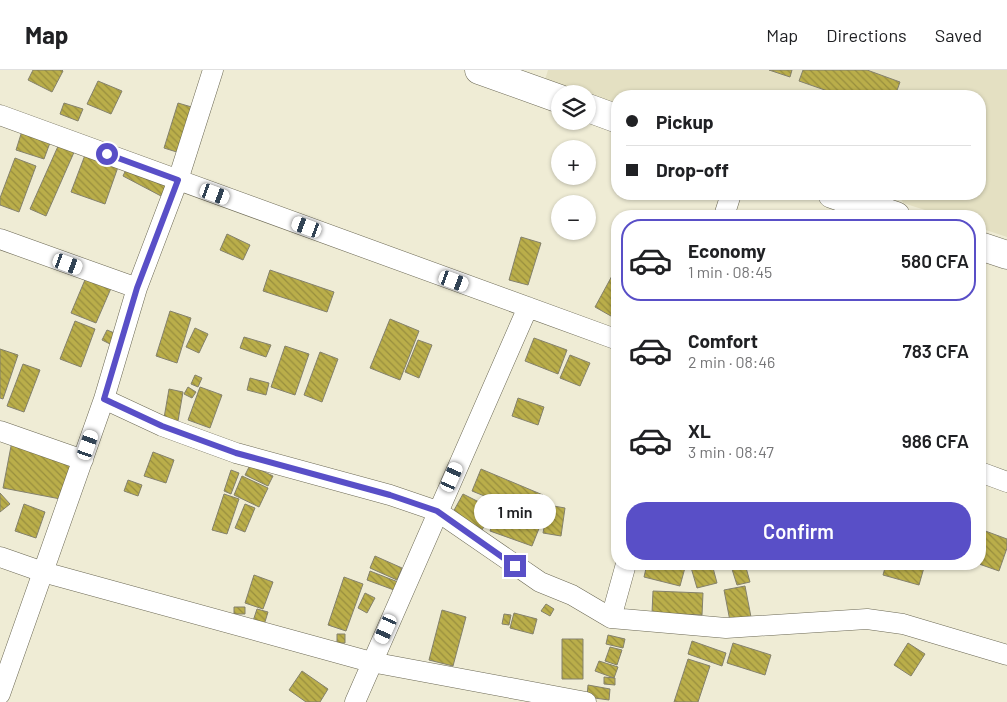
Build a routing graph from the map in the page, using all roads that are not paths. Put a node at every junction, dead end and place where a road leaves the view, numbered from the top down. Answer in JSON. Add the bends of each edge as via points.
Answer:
{"nodes":[{"id":1,"x":213,"y":70,"type":"edge"},
{"id":2,"x":479,"y":70,"type":"edge"},
{"id":3,"x":517,"y":76,"type":"edge"},
{"id":4,"x":551,"y":94,"type":"edge"},
{"id":5,"x":596,"y":111,"type":"edge"},
{"id":6,"x":0,"y":115,"type":"edge"},
{"id":7,"x":611,"y":116,"type":"edge"},
{"id":8,"x":178,"y":180,"type":"junction"},
{"id":9,"x":849,"y":200,"type":"edge"},
{"id":10,"x":879,"y":210,"type":"edge"},
{"id":11,"x":0,"y":239,"type":"edge"},
{"id":12,"x":986,"y":248,"type":"edge"},
{"id":13,"x":1007,"y":255,"type":"edge"},
{"id":14,"x":137,"y":288,"type":"junction"},
{"id":15,"x":528,"y":307,"type":"junction"},
{"id":16,"x":611,"y":337,"type":"edge"},
{"id":17,"x":104,"y":399,"type":"junction"},
{"id":18,"x":0,"y":431,"type":"edge"},
{"id":19,"x":83,"y":460,"type":"junction"},
{"id":20,"x":986,"y":474,"type":"edge"},
{"id":21,"x":1007,"y":482,"type":"edge"},
{"id":22,"x":437,"y":511,"type":"junction"},
{"id":23,"x":0,"y":557,"type":"edge"},
{"id":24,"x":624,"y":570,"type":"edge"},
{"id":25,"x":43,"y":572,"type":"junction"},
{"id":26,"x":611,"y":618,"type":"junction"},
{"id":27,"x":1007,"y":656,"type":"edge"},
{"id":28,"x":371,"y":662,"type":"junction"},
{"id":29,"x":0,"y":694,"type":"edge"},
{"id":30,"x":355,"y":702,"type":"edge"},
{"id":31,"x":586,"y":702,"type":"edge"}],
"edges":[{"from":1,"to":8,"type":"street"},
{"from":2,"to":3,"type":"main road"},
{"from":3,"to":4,"type":"main road"},
{"from":5,"to":7,"type":"main road"},
{"from":6,"to":8,"type":"street"},
{"from":8,"to":14,"type":"street"},
{"from":8,"to":15,"type":"street"},
{"from":9,"to":10,"type":"main road"},
{"from":11,"to":14,"type":"street"},
{"from":12,"to":13,"type":"main road"},
{"from":14,"to":17,"type":"street"},
{"from":15,"to":16,"type":"street"},
{"from":15,"to":22,"type":"street"},
{"from":17,"to":19,"type":"street"},
{"from":17,"to":22,"type":"street","via":[[162,426],[236,453]]},
{"from":18,"to":19,"type":"street"},
{"from":19,"to":25,"type":"street"},
{"from":20,"to":21,"type":"street"},
{"from":22,"to":26,"type":"street","via":[[540,582],[572,595]]},
{"from":22,"to":28,"type":"street"},
{"from":23,"to":25,"type":"street"},
{"from":24,"to":26,"type":"street"},
{"from":25,"to":28,"type":"street"},
{"from":25,"to":29,"type":"street"},
{"from":26,"to":27,"type":"street","via":[[726,628],[867,619],[903,624]]},
{"from":28,"to":30,"type":"street"},
{"from":28,"to":31,"type":"street"}]}
